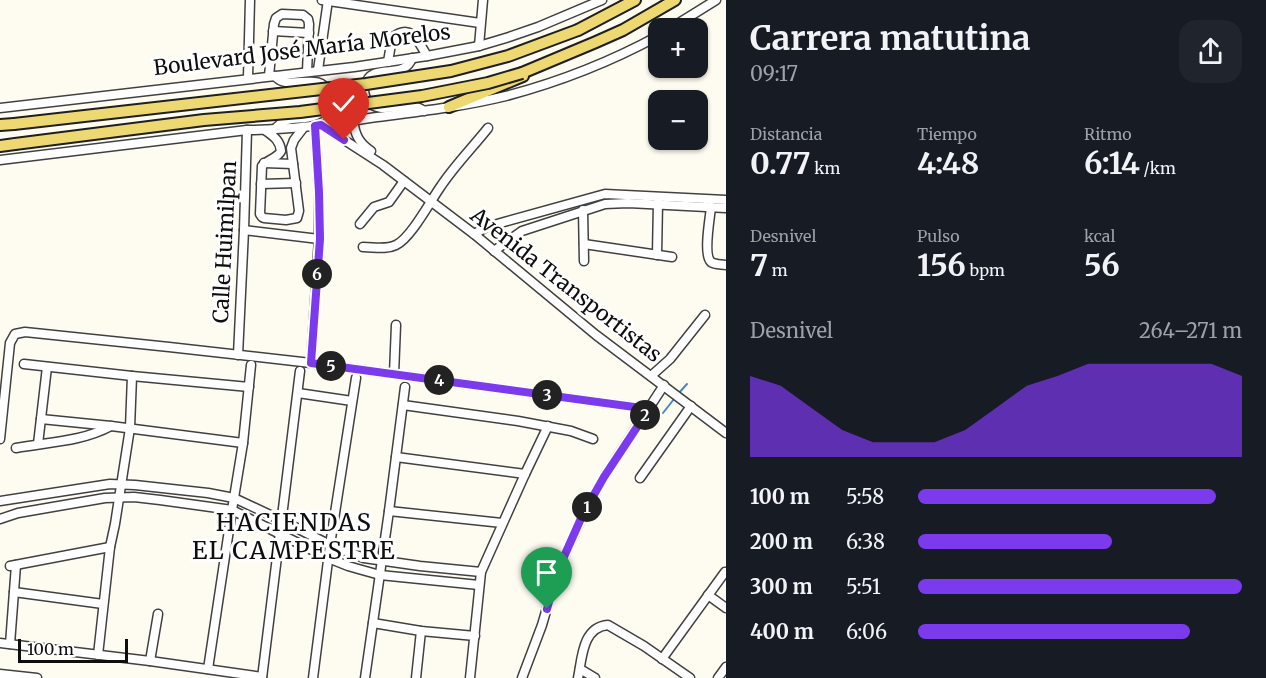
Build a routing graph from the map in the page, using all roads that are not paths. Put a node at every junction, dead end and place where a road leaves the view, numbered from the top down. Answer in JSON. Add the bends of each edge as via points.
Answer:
{"nodes":[{"id":1,"x":250,"y":0,"type":"edge"},
{"id":2,"x":322,"y":0,"type":"edge"},
{"id":3,"x":327,"y":0,"type":"edge"},
{"id":4,"x":405,"y":0,"type":"edge"},
{"id":5,"x":483,"y":0,"type":"edge"},
{"id":6,"x":602,"y":0,"type":"edge"},
{"id":7,"x":635,"y":0,"type":"edge"},
{"id":8,"x":675,"y":0,"type":"edge"},
{"id":9,"x":716,"y":0,"type":"edge"},
{"id":10,"x":403,"y":11,"type":"junction"},
{"id":11,"x":687,"y":18,"type":"edge"},
{"id":12,"x":480,"y":23,"type":"junction"},
{"id":13,"x":273,"y":31,"type":"junction"},
{"id":14,"x":309,"y":33,"type":"junction"},
{"id":15,"x":648,"y":41,"type":"edge"},
{"id":16,"x":479,"y":46,"type":"junction"},
{"id":17,"x":427,"y":56,"type":"junction"},
{"id":18,"x":560,"y":57,"type":"junction"},
{"id":19,"x":412,"y":58,"type":"junction"},
{"id":20,"x":388,"y":62,"type":"junction"},
{"id":21,"x":318,"y":70,"type":"junction"},
{"id":22,"x":307,"y":72,"type":"junction"},
{"id":23,"x":272,"y":76,"type":"junction"},
{"id":24,"x":248,"y":78,"type":"junction"},
{"id":25,"x":0,"y":108,"type":"edge"},
{"id":26,"x":448,"y":108,"type":"junction"},
{"id":27,"x":424,"y":111,"type":"junction"},
{"id":28,"x":353,"y":120,"type":"junction"},
{"id":29,"x":0,"y":125,"type":"edge"},
{"id":30,"x":318,"y":125,"type":"junction"},
{"id":31,"x":304,"y":127,"type":"junction"},
{"id":32,"x":488,"y":128,"type":"dead end"},
{"id":33,"x":248,"y":130,"type":"junction"},
{"id":34,"x":269,"y":130,"type":"junction"},
{"id":35,"x":0,"y":146,"type":"edge"},
{"id":36,"x":0,"y":160,"type":"edge"},
{"id":37,"x":264,"y":163,"type":"junction"},
{"id":38,"x":293,"y":164,"type":"junction"},
{"id":39,"x":383,"y":165,"type":"junction"},
{"id":40,"x":404,"y":182,"type":"junction"},
{"id":41,"x":296,"y":183,"type":"junction"},
{"id":42,"x":261,"y":184,"type":"junction"},
{"id":43,"x":726,"y":200,"type":"edge"},
{"id":44,"x":658,"y":201,"type":"junction"},
{"id":45,"x":431,"y":202,"type":"junction"},
{"id":46,"x":711,"y":207,"type":"junction"},
{"id":47,"x":726,"y":208,"type":"edge"},
{"id":48,"x":584,"y":210,"type":"junction"},
{"id":49,"x":504,"y":222,"type":"junction"},
{"id":50,"x":360,"y":224,"type":"dead end"},
{"id":51,"x":244,"y":230,"type":"junction"},
{"id":52,"x":474,"y":234,"type":"junction"},
{"id":53,"x":513,"y":237,"type":"junction"},
{"id":54,"x":320,"y":239,"type":"junction"},
{"id":55,"x":584,"y":244,"type":"junction"},
{"id":56,"x":363,"y":247,"type":"dead end"},
{"id":57,"x":494,"y":251,"type":"junction"},
{"id":58,"x":657,"y":255,"type":"junction"},
{"id":59,"x":672,"y":257,"type":"dead end"},
{"id":60,"x":584,"y":261,"type":"dead end"},
{"id":61,"x":726,"y":265,"type":"edge"},
{"id":62,"x":705,"y":315,"type":"dead end"},
{"id":63,"x":396,"y":325,"type":"dead end"},
{"id":64,"x":237,"y":355,"type":"junction"},
{"id":65,"x":311,"y":363,"type":"junction"},
{"id":66,"x":24,"y":364,"type":"dead end"},
{"id":67,"x":251,"y":365,"type":"dead end"},
{"id":68,"x":46,"y":367,"type":"junction"},
{"id":69,"x":300,"y":371,"type":"dead end"},
{"id":70,"x":394,"y":374,"type":"junction"},
{"id":71,"x":132,"y":376,"type":"junction"},
{"id":72,"x":651,"y":376,"type":"junction"},
{"id":73,"x":356,"y":378,"type":"dead end"},
{"id":74,"x":249,"y":387,"type":"junction"},
{"id":75,"x":405,"y":387,"type":"dead end"},
{"id":76,"x":666,"y":387,"type":"junction"},
{"id":77,"x":298,"y":393,"type":"junction"},
{"id":78,"x":352,"y":401,"type":"junction"},
{"id":79,"x":403,"y":405,"type":"junction"},
{"id":80,"x":691,"y":406,"type":"junction"},
{"id":81,"x":649,"y":409,"type":"junction"},
{"id":82,"x":41,"y":418,"type":"junction"},
{"id":83,"x":111,"y":426,"type":"junction"},
{"id":84,"x":548,"y":426,"type":"junction"},
{"id":85,"x":130,"y":428,"type":"junction"},
{"id":86,"x":725,"y":432,"type":"edge"},
{"id":87,"x":0,"y":439,"type":"edge"},
{"id":88,"x":593,"y":440,"type":"dead end"},
{"id":89,"x":38,"y":444,"type":"junction"},
{"id":90,"x":243,"y":444,"type":"junction"},
{"id":91,"x":16,"y":448,"type":"dead end"},
{"id":92,"x":396,"y":457,"type":"junction"},
{"id":93,"x":525,"y":474,"type":"junction"},
{"id":94,"x":640,"y":478,"type":"dead end"},
{"id":95,"x":121,"y":484,"type":"junction"},
{"id":96,"x":120,"y":497,"type":"junction"},
{"id":97,"x":234,"y":498,"type":"junction"},
{"id":98,"x":0,"y":501,"type":"edge"},
{"id":99,"x":232,"y":510,"type":"junction"},
{"id":100,"x":389,"y":511,"type":"junction"},
{"id":101,"x":0,"y":519,"type":"edge"},
{"id":102,"x":281,"y":520,"type":"junction"},
{"id":103,"x":502,"y":524,"type":"junction"},
{"id":104,"x":280,"y":533,"type":"junction"},
{"id":105,"x":330,"y":545,"type":"junction"},
{"id":106,"x":110,"y":547,"type":"junction"},
{"id":107,"x":328,"y":558,"type":"junction"},
{"id":108,"x":382,"y":561,"type":"junction"},
{"id":109,"x":481,"y":572,"type":"junction"},
{"id":110,"x":725,"y":572,"type":"edge"},
{"id":111,"x":380,"y":575,"type":"junction"},
{"id":112,"x":479,"y":585,"type":"junction"},
{"id":113,"x":14,"y":592,"type":"junction"},
{"id":114,"x":708,"y":596,"type":"junction"},
{"id":115,"x":103,"y":604,"type":"junction"},
{"id":116,"x":726,"y":608,"type":"edge"},
{"id":117,"x":158,"y":614,"type":"dead end"},
{"id":118,"x":373,"y":623,"type":"junction"},
{"id":119,"x":421,"y":631,"type":"junction"},
{"id":120,"x":475,"y":636,"type":"junction"},
{"id":121,"x":0,"y":643,"type":"edge"},
{"id":122,"x":10,"y":644,"type":"junction"},
{"id":123,"x":98,"y":655,"type":"junction"},
{"id":124,"x":662,"y":659,"type":"junction"},
{"id":125,"x":150,"y":661,"type":"junction"},
{"id":126,"x":726,"y":666,"type":"edge"},
{"id":127,"x":208,"y":669,"type":"junction"},
{"id":128,"x":580,"y":669,"type":"junction"},
{"id":129,"x":0,"y":674,"type":"edge"},
{"id":130,"x":262,"y":677,"type":"edge"},
{"id":131,"x":37,"y":678,"type":"edge"},
{"id":132,"x":313,"y":678,"type":"edge"},
{"id":133,"x":365,"y":678,"type":"edge"},
{"id":134,"x":416,"y":678,"type":"edge"},
{"id":135,"x":470,"y":678,"type":"edge"},
{"id":136,"x":522,"y":678,"type":"edge"},
{"id":137,"x":578,"y":678,"type":"edge"},
{"id":138,"x":595,"y":678,"type":"edge"},
{"id":139,"x":690,"y":678,"type":"edge"},
{"id":140,"x":718,"y":678,"type":"edge"}],
"edges":[{"from":1,"to":24,"type":"street"},
{"from":2,"to":3,"type":"street"},
{"from":3,"to":10,"type":"street"},
{"from":3,"to":21,"type":"street"},
{"from":4,"to":10,"type":"street"},
{"from":5,"to":12,"type":"street"},
{"from":6,"to":16,"type":"street","name":"Boulevard José María Morelos"},
{"from":7,"to":29,"type":"main road","name":"Boulevard José María Morelos","bridge":true,"via":[[578,30],[508,56],[451,71]]},
{"from":8,"to":18,"type":"main road","via":[[623,30]]},
{"from":9,"to":11,"type":"street"},
{"from":10,"to":12,"type":"street"},
{"from":12,"to":16,"type":"street"},
{"from":13,"to":14,"type":"street"},
{"from":13,"to":14,"type":"street","via":[[276,18],[286,14],[306,17]]},
{"from":13,"to":23,"type":"street"},
{"from":14,"to":22,"type":"street"},
{"from":15,"to":26,"type":"street","via":[[565,78]]},
{"from":16,"to":17,"type":"street","name":"Boulevard José María Morelos"},
{"from":17,"to":19,"type":"street","name":"Boulevard José María Morelos"},
{"from":17,"to":20,"type":"street","via":[[409,32],[392,38]]},
{"from":18,"to":26,"type":"main road"},
{"from":18,"to":35,"type":"main road","bridge":true,"via":[[488,83],[422,96]]},
{"from":19,"to":20,"type":"street","name":"Boulevard José María Morelos"},
{"from":19,"to":27,"type":"street","via":[[406,69],[369,76],[363,92],[367,100],[383,109],[413,105]]},
{"from":20,"to":21,"type":"street","name":"Boulevard José María Morelos"},
{"from":21,"to":22,"type":"street","name":"Boulevard José María Morelos"},
{"from":22,"to":23,"type":"street","name":"Boulevard José María Morelos"},
{"from":23,"to":24,"type":"street","name":"Boulevard José María Morelos"},
{"from":23,"to":34,"type":"street","via":[[284,82],[320,83],[326,87],[329,102],[315,116],[286,119]]},
{"from":24,"to":25,"type":"street","name":"Boulevard José María Morelos"},
{"from":26,"to":27,"type":"street"},
{"from":27,"to":28,"type":"street"},
{"from":28,"to":30,"type":"street"},
{"from":28,"to":39,"type":"street","name":"Avenida Transportistas","via":[[360,142]]},
{"from":30,"to":31,"type":"street"},
{"from":30,"to":39,"type":"street","name":"Avenida Transportistas"},
{"from":30,"to":54,"type":"street"},
{"from":31,"to":34,"type":"street"},
{"from":31,"to":38,"type":"street","via":[[292,144]]},
{"from":32,"to":45,"type":"street"},
{"from":33,"to":34,"type":"street"},
{"from":33,"to":36,"type":"street"},
{"from":33,"to":51,"type":"street","name":"Calle Huimilpan"},
{"from":34,"to":37,"type":"street","via":[[281,151]]},
{"from":37,"to":38,"type":"street"},
{"from":37,"to":42,"type":"street"},
{"from":38,"to":41,"type":"street"},
{"from":39,"to":40,"type":"street","name":"Avenida Transportistas"},
{"from":40,"to":45,"type":"street","name":"Avenida Transportistas"},
{"from":40,"to":50,"type":"street","via":[[389,202],[374,207]]},
{"from":41,"to":42,"type":"street"},
{"from":41,"to":42,"type":"street","via":[[298,215],[286,220],[262,217]]},
{"from":43,"to":44,"type":"street"},
{"from":44,"to":46,"type":"street"},
{"from":44,"to":48,"type":"street","via":[[614,203]]},
{"from":44,"to":49,"type":"street","via":[[605,194]]},
{"from":44,"to":58,"type":"street"},
{"from":45,"to":52,"type":"street","name":"Avenida Transportistas"},
{"from":45,"to":56,"type":"street","via":[[398,244]]},
{"from":46,"to":47,"type":"street"},
{"from":46,"to":61,"type":"street","via":[[708,256],[713,263]]},
{"from":48,"to":53,"type":"street"},
{"from":48,"to":55,"type":"street"},
{"from":49,"to":52,"type":"street"},
{"from":49,"to":53,"type":"street"},
{"from":51,"to":54,"type":"street"},
{"from":51,"to":64,"type":"street","name":"Calle Huimilpan"},
{"from":52,"to":57,"type":"street","name":"Avenida Transportistas"},
{"from":53,"to":57,"type":"street"},
{"from":54,"to":65,"type":"street"},
{"from":55,"to":58,"type":"street"},
{"from":55,"to":60,"type":"street"},
{"from":57,"to":72,"type":"street","name":"Avenida Transportistas"},
{"from":58,"to":59,"type":"street"},
{"from":62,"to":72,"type":"street"},
{"from":63,"to":70,"type":"street"},
{"from":64,"to":65,"type":"street"},
{"from":64,"to":87,"type":"street","via":[[15,334],[10,343]]},
{"from":65,"to":70,"type":"street"},
{"from":66,"to":68,"type":"street"},
{"from":67,"to":74,"type":"street"},
{"from":68,"to":71,"type":"street"},
{"from":68,"to":82,"type":"street"},
{"from":69,"to":77,"type":"street"},
{"from":70,"to":81,"type":"street"},
{"from":71,"to":74,"type":"street"},
{"from":71,"to":85,"type":"street"},
{"from":72,"to":76,"type":"street","name":"Avenida Transportistas"},
{"from":73,"to":78,"type":"street"},
{"from":74,"to":90,"type":"street"},
{"from":75,"to":79,"type":"street"},
{"from":76,"to":80,"type":"street","name":"Avenida Transportistas"},
{"from":76,"to":81,"type":"street"},
{"from":77,"to":78,"type":"street"},
{"from":77,"to":102,"type":"street"},
{"from":78,"to":105,"type":"street"},
{"from":79,"to":84,"type":"street"},
{"from":79,"to":92,"type":"street"},
{"from":80,"to":86,"type":"street","name":"Avenida Transportistas"},
{"from":80,"to":94,"type":"street"},
{"from":81,"to":136,"type":"street","via":[[604,477],[563,555]]},
{"from":82,"to":83,"type":"street"},
{"from":82,"to":89,"type":"street"},
{"from":83,"to":85,"type":"street"},
{"from":83,"to":89,"type":"street","via":[[83,438]]},
{"from":84,"to":88,"type":"street","via":[[571,430]]},
{"from":84,"to":93,"type":"street"},
{"from":85,"to":90,"type":"street"},
{"from":85,"to":95,"type":"street"},
{"from":89,"to":91,"type":"street"},
{"from":90,"to":97,"type":"street"},
{"from":92,"to":93,"type":"street"},
{"from":92,"to":100,"type":"street"},
{"from":93,"to":103,"type":"street"},
{"from":95,"to":96,"type":"street"},
{"from":95,"to":97,"type":"street"},
{"from":95,"to":98,"type":"street"},
{"from":96,"to":99,"type":"street"},
{"from":96,"to":101,"type":"street"},
{"from":96,"to":106,"type":"street"},
{"from":97,"to":99,"type":"street"},
{"from":97,"to":102,"type":"street"},
{"from":99,"to":104,"type":"street"},
{"from":99,"to":127,"type":"street"},
{"from":100,"to":103,"type":"street"},
{"from":100,"to":108,"type":"street"},
{"from":102,"to":104,"type":"street"},
{"from":102,"to":105,"type":"street"},
{"from":103,"to":109,"type":"street"},
{"from":104,"to":107,"type":"street"},
{"from":104,"to":130,"type":"street"},
{"from":105,"to":107,"type":"street"},
{"from":105,"to":108,"type":"street"},
{"from":106,"to":113,"type":"street","via":[[13,566]]},
{"from":106,"to":115,"type":"street"},
{"from":107,"to":111,"type":"street"},
{"from":107,"to":132,"type":"street"},
{"from":108,"to":109,"type":"street"},
{"from":108,"to":111,"type":"street"},
{"from":109,"to":112,"type":"street"},
{"from":110,"to":114,"type":"street"},
{"from":111,"to":112,"type":"street"},
{"from":111,"to":118,"type":"street"},
{"from":112,"to":120,"type":"street"},
{"from":113,"to":115,"type":"street"},
{"from":113,"to":122,"type":"street"},
{"from":114,"to":116,"type":"street"},
{"from":114,"to":124,"type":"street"},
{"from":115,"to":123,"type":"street"},
{"from":117,"to":125,"type":"street"},
{"from":118,"to":119,"type":"street"},
{"from":118,"to":133,"type":"street"},
{"from":119,"to":120,"type":"street"},
{"from":119,"to":134,"type":"street"},
{"from":120,"to":135,"type":"street"},
{"from":121,"to":122,"type":"street"},
{"from":122,"to":123,"type":"street"},
{"from":123,"to":125,"type":"street"},
{"from":124,"to":128,"type":"street","via":[[608,625],[600,626],[586,640]]},
{"from":124,"to":139,"type":"street"},
{"from":125,"to":127,"type":"street"},
{"from":126,"to":140,"type":"street"},
{"from":127,"to":130,"type":"street"},
{"from":128,"to":137,"type":"street"},
{"from":128,"to":138,"type":"street"},
{"from":129,"to":131,"type":"street"}]}
